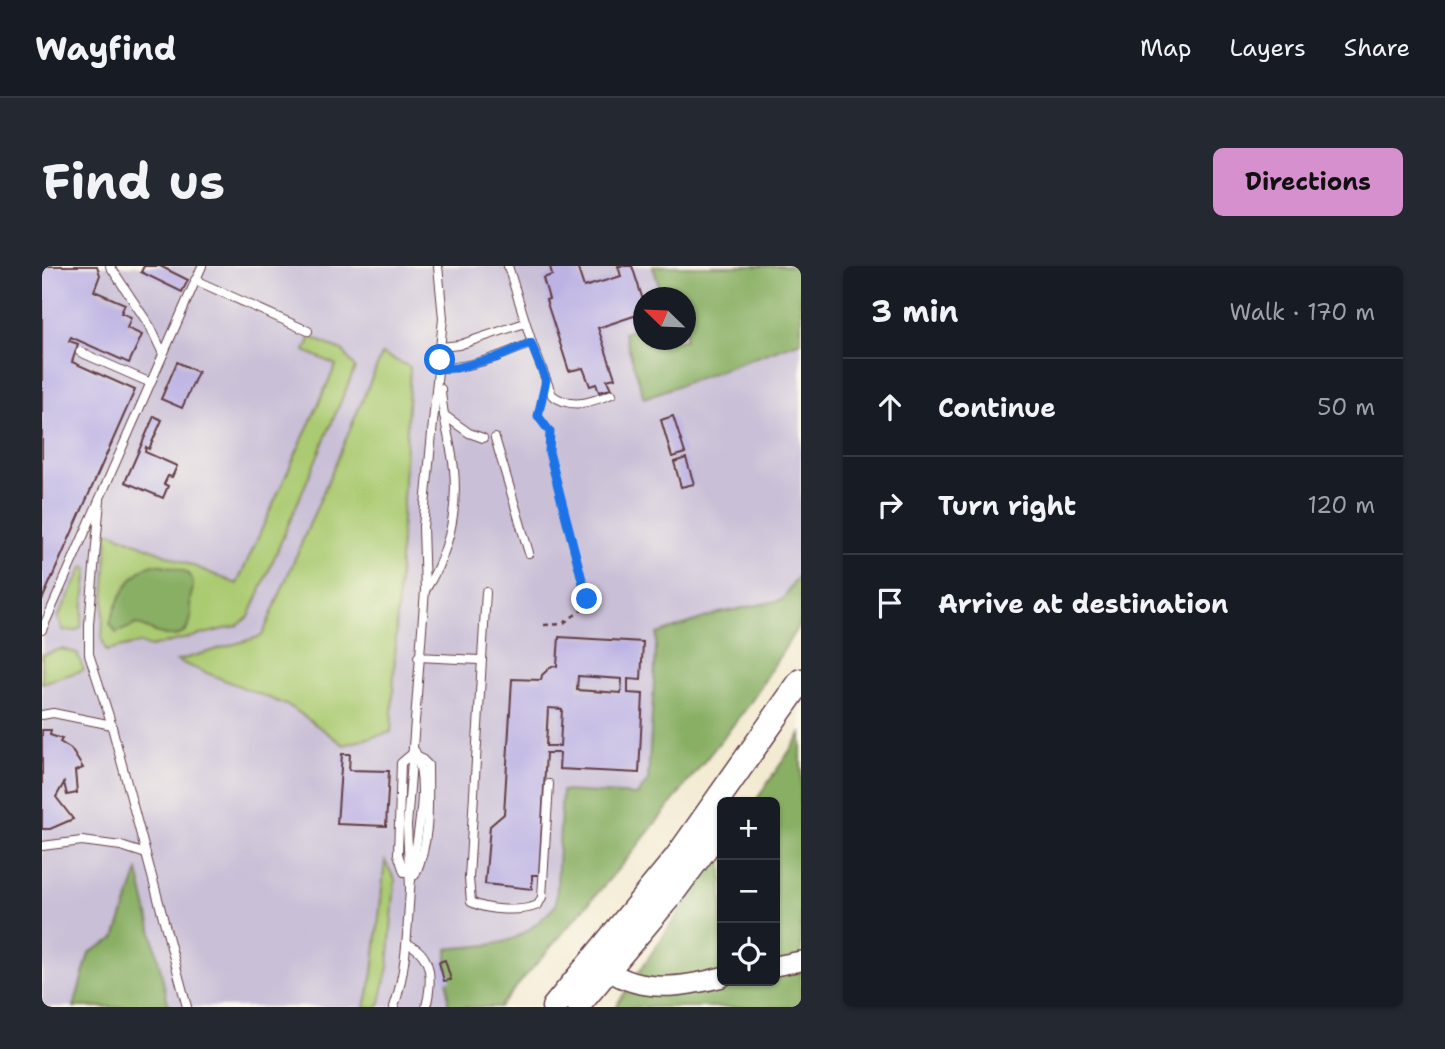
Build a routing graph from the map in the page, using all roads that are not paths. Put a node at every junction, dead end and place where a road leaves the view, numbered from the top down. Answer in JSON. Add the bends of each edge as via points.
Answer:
{"nodes":[{"id":1,"x":110,"y":266,"type":"edge"},
{"id":2,"x":202,"y":266,"type":"edge"},
{"id":3,"x":438,"y":266,"type":"edge"},
{"id":4,"x":508,"y":266,"type":"edge"},
{"id":5,"x":195,"y":280,"type":"junction"},
{"id":6,"x":525,"y":323,"type":"junction"},
{"id":7,"x":308,"y":331,"type":"dead end"},
{"id":8,"x":531,"y":343,"type":"junction"},
{"id":9,"x":441,"y":347,"type":"junction"},
{"id":10,"x":80,"y":352,"type":"dead end"},
{"id":11,"x":163,"y":354,"type":"junction"},
{"id":12,"x":440,"y":368,"type":"junction"},
{"id":13,"x":151,"y":383,"type":"junction"},
{"id":14,"x":611,"y":394,"type":"dead end"},
{"id":15,"x":444,"y":415,"type":"junction"},
{"id":16,"x":483,"y":438,"type":"dead end"},
{"id":17,"x":495,"y":438,"type":"dead end"},
{"id":18,"x":100,"y":501,"type":"junction"},
{"id":19,"x":529,"y":554,"type":"dead end"},
{"id":20,"x":425,"y":590,"type":"junction"},
{"id":21,"x":486,"y":592,"type":"dead end"},
{"id":22,"x":42,"y":630,"type":"edge"},
{"id":23,"x":418,"y":657,"type":"junction"},
{"id":24,"x":479,"y":660,"type":"junction"},
{"id":25,"x":801,"y":681,"type":"edge"},
{"id":26,"x":801,"y":709,"type":"edge"},
{"id":27,"x":42,"y":715,"type":"edge"},
{"id":28,"x":112,"y":725,"type":"junction"},
{"id":29,"x":415,"y":751,"type":"junction"},
{"id":30,"x":549,"y":784,"type":"dead end"},
{"id":31,"x":742,"y":797,"type":"edge"},
{"id":32,"x":717,"y":832,"type":"edge"},
{"id":33,"x":42,"y":846,"type":"edge"},
{"id":34,"x":146,"y":854,"type":"junction"},
{"id":35,"x":410,"y":888,"type":"junction"},
{"id":36,"x":611,"y":936,"type":"junction"},
{"id":37,"x":408,"y":944,"type":"junction"},
{"id":38,"x":801,"y":961,"type":"edge"},
{"id":39,"x":780,"y":965,"type":"edge"},
{"id":40,"x":608,"y":970,"type":"junction"},
{"id":41,"x":717,"y":978,"type":"edge"},
{"id":42,"x":577,"y":982,"type":"junction"},
{"id":43,"x":187,"y":1007,"type":"edge"},
{"id":44,"x":394,"y":1007,"type":"edge"},
{"id":45,"x":426,"y":1007,"type":"edge"},
{"id":46,"x":554,"y":1007,"type":"edge"},
{"id":47,"x":576,"y":1007,"type":"edge"}],
"edges":[{"from":1,"to":11,"type":"lane"},
{"from":2,"to":5,"type":"lane"},
{"from":3,"to":9,"type":"lane"},
{"from":4,"to":6,"type":"lane"},
{"from":5,"to":7,"type":"lane"},
{"from":5,"to":11,"type":"lane"},
{"from":6,"to":8,"type":"lane"},
{"from":6,"to":9,"type":"lane"},
{"from":8,"to":12,"type":"lane","via":[[495,358]]},
{"from":8,"to":14,"type":"lane","via":[[552,395],[571,404],[585,404]]},
{"from":9,"to":12,"type":"lane"},
{"from":10,"to":13,"type":"lane"},
{"from":11,"to":13,"type":"lane"},
{"from":12,"to":15,"type":"lane"},
{"from":12,"to":20,"type":"lane","via":[[423,527]]},
{"from":13,"to":18,"type":"lane"},
{"from":15,"to":16,"type":"lane"},
{"from":15,"to":20,"type":"lane","via":[[454,469],[454,521],[441,562]]},
{"from":17,"to":19,"type":"lane"},
{"from":18,"to":22,"type":"lane"},
{"from":18,"to":28,"type":"lane","via":[[89,654]]},
{"from":20,"to":23,"type":"lane"},
{"from":21,"to":24,"type":"lane"},
{"from":23,"to":24,"type":"lane"},
{"from":23,"to":29,"type":"lane"},
{"from":24,"to":30,"type":"lane","via":[[471,902],[520,909],[538,905]]},
{"from":25,"to":36,"type":"main road","via":[[720,800]]},
{"from":26,"to":31,"type":"main road"},
{"from":27,"to":28,"type":"lane","via":[[54,713]]},
{"from":28,"to":34,"type":"lane"},
{"from":29,"to":35,"type":"lane","via":[[421,765],[420,800]]},
{"from":29,"to":35,"type":"lane","via":[[401,763],[398,806],[398,854]]},
{"from":32,"to":40,"type":"main road"},
{"from":33,"to":34,"type":"lane","via":[[82,841]]},
{"from":34,"to":43,"type":"lane"},
{"from":35,"to":37,"type":"lane"},
{"from":36,"to":40,"type":"street"},
{"from":36,"to":42,"type":"main road"},
{"from":37,"to":44,"type":"lane"},
{"from":37,"to":45,"type":"lane","via":[[424,954],[429,971]]},
{"from":38,"to":39,"type":"street"},
{"from":40,"to":41,"type":"street","via":[[645,986],[692,985]]},
{"from":40,"to":42,"type":"street"},
{"from":40,"to":47,"type":"main road"},
{"from":42,"to":46,"type":"main road"}]}
